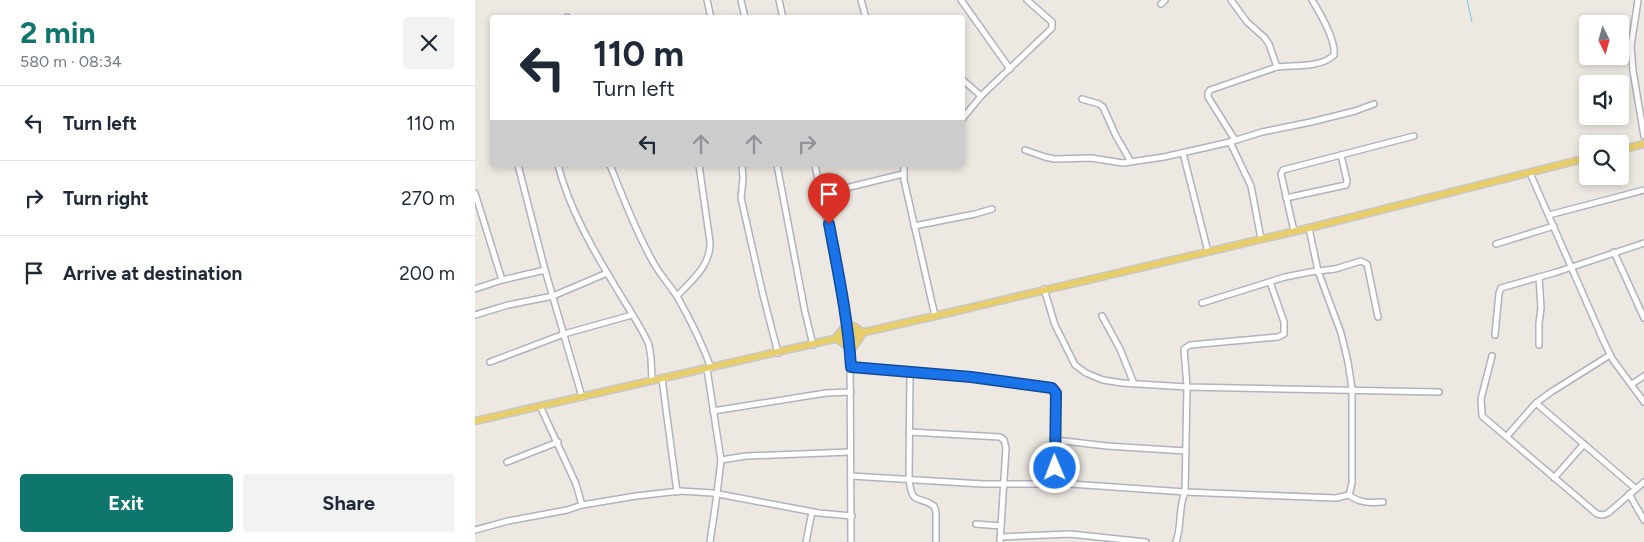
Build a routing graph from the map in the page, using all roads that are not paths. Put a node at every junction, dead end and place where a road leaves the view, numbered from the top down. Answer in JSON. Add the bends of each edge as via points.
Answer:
{"nodes":[{"id":1,"x":707,"y":0,"type":"edge"},
{"id":2,"x":741,"y":0,"type":"edge"},
{"id":3,"x":779,"y":0,"type":"edge"},
{"id":4,"x":861,"y":0,"type":"edge"},
{"id":5,"x":961,"y":0,"type":"edge"},
{"id":6,"x":1027,"y":0,"type":"edge"},
{"id":7,"x":1231,"y":0,"type":"edge"},
{"id":8,"x":1312,"y":0,"type":"edge"},
{"id":9,"x":1637,"y":0,"type":"edge"},
{"id":10,"x":710,"y":15,"type":"edge"},
{"id":11,"x":744,"y":15,"type":"edge"},
{"id":12,"x":782,"y":15,"type":"edge"},
{"id":13,"x":865,"y":15,"type":"edge"},
{"id":14,"x":1277,"y":67,"type":"junction"},
{"id":15,"x":1010,"y":69,"type":"junction"},
{"id":16,"x":965,"y":82,"type":"edge"},
{"id":17,"x":981,"y":96,"type":"junction"},
{"id":18,"x":1082,"y":99,"type":"dead end"},
{"id":19,"x":1374,"y":104,"type":"dead end"},
{"id":20,"x":965,"y":116,"type":"edge"},
{"id":21,"x":1414,"y":136,"type":"dead end"},
{"id":22,"x":1644,"y":136,"type":"edge"},
{"id":23,"x":1233,"y":141,"type":"junction"},
{"id":24,"x":1644,"y":144,"type":"edge"},
{"id":25,"x":1629,"y":148,"type":"edge"},
{"id":26,"x":1025,"y":150,"type":"dead end"},
{"id":27,"x":1183,"y":153,"type":"junction"},
{"id":28,"x":1341,"y":155,"type":"junction"},
{"id":29,"x":1579,"y":160,"type":"edge"},
{"id":30,"x":1131,"y":162,"type":"junction"},
{"id":31,"x":519,"y":167,"type":"edge"},
{"id":32,"x":559,"y":167,"type":"edge"},
{"id":33,"x":611,"y":167,"type":"edge"},
{"id":34,"x":699,"y":167,"type":"edge"},
{"id":35,"x":741,"y":167,"type":"edge"},
{"id":36,"x":777,"y":167,"type":"edge"},
{"id":37,"x":815,"y":167,"type":"edge"},
{"id":38,"x":904,"y":167,"type":"edge"},
{"id":39,"x":1529,"y":173,"type":"junction"},
{"id":40,"x":903,"y":174,"type":"junction"},
{"id":41,"x":1644,"y":190,"type":"edge"},
{"id":42,"x":475,"y":193,"type":"edge"},
{"id":43,"x":821,"y":194,"type":"junction"},
{"id":44,"x":1287,"y":198,"type":"junction"},
{"id":45,"x":992,"y":209,"type":"dead end"},
{"id":46,"x":1549,"y":215,"type":"junction"},
{"id":47,"x":914,"y":226,"type":"junction"},
{"id":48,"x":1554,"y":226,"type":"junction"},
{"id":49,"x":1309,"y":228,"type":"junction"},
{"id":50,"x":1294,"y":231,"type":"junction"},
{"id":51,"x":1261,"y":239,"type":"junction"},
{"id":52,"x":1644,"y":243,"type":"edge"},
{"id":53,"x":1496,"y":244,"type":"dead end"},
{"id":54,"x":1209,"y":252,"type":"junction"},
{"id":55,"x":1614,"y":252,"type":"junction"},
{"id":56,"x":1570,"y":267,"type":"junction"},
{"id":57,"x":545,"y":270,"type":"junction"},
{"id":58,"x":1318,"y":271,"type":"junction"},
{"id":59,"x":607,"y":273,"type":"junction"},
{"id":60,"x":1539,"y":277,"type":"junction"},
{"id":61,"x":502,"y":280,"type":"junction"},
{"id":62,"x":1270,"y":282,"type":"junction"},
{"id":63,"x":475,"y":289,"type":"edge"},
{"id":64,"x":1045,"y":289,"type":"junction"},
{"id":65,"x":553,"y":296,"type":"junction"},
{"id":66,"x":677,"y":296,"type":"junction"},
{"id":67,"x":1203,"y":303,"type":"dead end"},
{"id":68,"x":475,"y":315,"type":"edge"},
{"id":69,"x":632,"y":315,"type":"junction"},
{"id":70,"x":935,"y":316,"type":"junction"},
{"id":71,"x":1102,"y":316,"type":"dead end"},
{"id":72,"x":1378,"y":317,"type":"dead end"},
{"id":73,"x":1644,"y":318,"type":"edge"},
{"id":74,"x":846,"y":324,"type":"junction"},
{"id":75,"x":863,"y":332,"type":"junction"},
{"id":76,"x":564,"y":334,"type":"junction"},
{"id":77,"x":1495,"y":335,"type":"dead end"},
{"id":78,"x":848,"y":336,"type":"junction"},
{"id":79,"x":836,"y":339,"type":"junction"},
{"id":80,"x":813,"y":345,"type":"junction"},
{"id":81,"x":1539,"y":345,"type":"dead end"},
{"id":82,"x":850,"y":350,"type":"junction"},
{"id":83,"x":778,"y":353,"type":"junction"},
{"id":84,"x":1610,"y":355,"type":"junction"},
{"id":85,"x":1492,"y":356,"type":"dead end"},
{"id":86,"x":489,"y":362,"type":"dead end"},
{"id":87,"x":851,"y":367,"type":"junction"},
{"id":88,"x":709,"y":368,"type":"junction"},
{"id":89,"x":910,"y":372,"type":"junction"},
{"id":90,"x":1644,"y":376,"type":"edge"},
{"id":91,"x":662,"y":379,"type":"junction"},
{"id":92,"x":652,"y":381,"type":"junction"},
{"id":93,"x":1133,"y":384,"type":"junction"},
{"id":94,"x":1631,"y":384,"type":"junction"},
{"id":95,"x":1187,"y":387,"type":"junction"},
{"id":96,"x":1352,"y":389,"type":"junction"},
{"id":97,"x":851,"y":392,"type":"junction"},
{"id":98,"x":1439,"y":392,"type":"dead end"},
{"id":99,"x":581,"y":397,"type":"junction"},
{"id":100,"x":1644,"y":402,"type":"edge"},
{"id":101,"x":1536,"y":403,"type":"junction"},
{"id":102,"x":540,"y":406,"type":"junction"},
{"id":103,"x":713,"y":411,"type":"junction"},
{"id":104,"x":475,"y":421,"type":"edge"},
{"id":105,"x":909,"y":432,"type":"junction"},
{"id":106,"x":1507,"y":436,"type":"junction"},
{"id":107,"x":1055,"y":440,"type":"junction"},
{"id":108,"x":558,"y":442,"type":"junction"},
{"id":109,"x":1584,"y":444,"type":"junction"},
{"id":110,"x":1186,"y":451,"type":"junction"},
{"id":111,"x":851,"y":452,"type":"junction"},
{"id":112,"x":721,"y":460,"type":"junction"},
{"id":113,"x":507,"y":462,"type":"dead end"},
{"id":114,"x":851,"y":476,"type":"junction"},
{"id":115,"x":1554,"y":478,"type":"junction"},
{"id":116,"x":909,"y":480,"type":"junction"},
{"id":117,"x":1644,"y":482,"type":"edge"},
{"id":118,"x":1003,"y":484,"type":"junction"},
{"id":119,"x":1055,"y":484,"type":"junction"},
{"id":120,"x":1636,"y":489,"type":"junction"},
{"id":121,"x":677,"y":492,"type":"junction"},
{"id":122,"x":1185,"y":492,"type":"junction"},
{"id":123,"x":717,"y":494,"type":"junction"},
{"id":124,"x":1629,"y":494,"type":"junction"},
{"id":125,"x":1349,"y":495,"type":"junction"},
{"id":126,"x":1383,"y":502,"type":"dead end"},
{"id":127,"x":582,"y":505,"type":"junction"},
{"id":128,"x":812,"y":512,"type":"junction"},
{"id":129,"x":852,"y":516,"type":"junction"},
{"id":130,"x":1644,"y":520,"type":"edge"},
{"id":131,"x":976,"y":524,"type":"dead end"},
{"id":132,"x":1001,"y":526,"type":"junction"},
{"id":133,"x":475,"y":530,"type":"edge"},
{"id":134,"x":1000,"y":539,"type":"edge"},
{"id":135,"x":710,"y":542,"type":"edge"},
{"id":136,"x":807,"y":542,"type":"edge"},
{"id":137,"x":851,"y":542,"type":"edge"},
{"id":138,"x":936,"y":542,"type":"edge"},
{"id":139,"x":1146,"y":542,"type":"edge"},
{"id":140,"x":1176,"y":542,"type":"edge"}],
"edges":[{"from":1,"to":10,"type":"street"},
{"from":2,"to":11,"type":"street"},
{"from":3,"to":12,"type":"street"},
{"from":4,"to":13,"type":"street"},
{"from":5,"to":15,"type":"street"},
{"from":6,"to":15,"type":"street","via":[[1053,26]]},
{"from":7,"to":14,"type":"street","via":[[1269,44]]},
{"from":8,"to":14,"type":"street","via":[[1323,18],[1334,55],[1304,66]]},
{"from":9,"to":22,"type":"street","via":[[1631,46]]},
{"from":14,"to":23,"type":"street","via":[[1208,93]]},
{"from":15,"to":17,"type":"street"},
{"from":16,"to":17,"type":"street"},
{"from":17,"to":20,"type":"street"},
{"from":18,"to":30,"type":"street","via":[[1103,107]]},
{"from":19,"to":23,"type":"street"},
{"from":21,"to":28,"type":"street"},
{"from":23,"to":27,"type":"street"},
{"from":23,"to":51,"type":"street","via":[[1251,186]]},
{"from":24,"to":25,"type":"main road"},
{"from":26,"to":30,"type":"street","via":[[1055,159]]},
{"from":27,"to":30,"type":"street"},
{"from":27,"to":54,"type":"street"},
{"from":28,"to":44,"type":"street","via":[[1283,170],[1281,174]]},
{"from":28,"to":44,"type":"street","via":[[1346,185]]},
{"from":29,"to":39,"type":"main road"},
{"from":31,"to":57,"type":"street"},
{"from":32,"to":59,"type":"street","via":[[573,211]]},
{"from":33,"to":66,"type":"street","via":[[651,259]]},
{"from":34,"to":66,"type":"street","via":[[710,253],[702,269]]},
{"from":35,"to":83,"type":"street","via":[[741,198]]},
{"from":36,"to":80,"type":"street"},
{"from":37,"to":43,"type":"street"},
{"from":38,"to":40,"type":"street"},
{"from":39,"to":46,"type":"street"},
{"from":39,"to":49,"type":"main road"},
{"from":40,"to":43,"type":"street"},
{"from":40,"to":47,"type":"street"},
{"from":41,"to":46,"type":"street"},
{"from":42,"to":61,"type":"street"},
{"from":43,"to":74,"type":"street"},
{"from":44,"to":50,"type":"street"},
{"from":45,"to":47,"type":"street"},
{"from":46,"to":48,"type":"street"},
{"from":47,"to":70,"type":"street"},
{"from":48,"to":53,"type":"street"},
{"from":48,"to":56,"type":"street"},
{"from":49,"to":50,"type":"main road"},
{"from":49,"to":58,"type":"street"},
{"from":50,"to":51,"type":"main road"},
{"from":51,"to":54,"type":"main road"},
{"from":52,"to":55,"type":"street"},
{"from":54,"to":64,"type":"main road"},
{"from":55,"to":56,"type":"street"},
{"from":55,"to":73,"type":"street"},
{"from":56,"to":60,"type":"street"},
{"from":56,"to":84,"type":"street"},
{"from":57,"to":61,"type":"street"},
{"from":57,"to":65,"type":"street"},
{"from":58,"to":62,"type":"street"},
{"from":58,"to":72,"type":"street","via":[[1365,262]]},
{"from":58,"to":96,"type":"street","via":[[1345,348]]},
{"from":59,"to":65,"type":"street"},
{"from":59,"to":69,"type":"street"},
{"from":60,"to":77,"type":"street","via":[[1501,288]]},
{"from":60,"to":81,"type":"street"},
{"from":61,"to":63,"type":"street"},
{"from":62,"to":67,"type":"street"},
{"from":62,"to":95,"type":"street","via":[[1284,322],[1284,334],[1186,347],[1183,353]]},
{"from":64,"to":70,"type":"main road"},
{"from":64,"to":93,"type":"street","via":[[1055,325],[1078,368],[1095,378]]},
{"from":65,"to":68,"type":"street"},
{"from":65,"to":76,"type":"street"},
{"from":66,"to":88,"type":"street","via":[[699,338]]},
{"from":69,"to":76,"type":"street"},
{"from":69,"to":92,"type":"street","via":[[649,345]]},
{"from":70,"to":75,"type":"main road"},
{"from":71,"to":93,"type":"street","via":[[1120,349]]},
{"from":74,"to":75,"type":"main road"},
{"from":74,"to":78,"type":"street"},
{"from":74,"to":79,"type":"main road"},
{"from":75,"to":78,"type":"main road"},
{"from":75,"to":82,"type":"main road"},
{"from":76,"to":86,"type":"street"},
{"from":76,"to":99,"type":"street"},
{"from":78,"to":79,"type":"main road"},
{"from":78,"to":82,"type":"street"},
{"from":79,"to":80,"type":"main road"},
{"from":79,"to":82,"type":"main road"},
{"from":80,"to":83,"type":"main road"},
{"from":82,"to":87,"type":"street"},
{"from":83,"to":88,"type":"main road"},
{"from":84,"to":94,"type":"street"},
{"from":84,"to":101,"type":"street"},
{"from":85,"to":106,"type":"street","via":[[1481,411],[1486,420]]},
{"from":87,"to":89,"type":"street"},
{"from":87,"to":97,"type":"street"},
{"from":88,"to":91,"type":"main road"},
{"from":88,"to":103,"type":"street"},
{"from":89,"to":105,"type":"street"},
{"from":89,"to":107,"type":"street","via":[[1052,388],[1056,393]]},
{"from":90,"to":94,"type":"street"},
{"from":91,"to":92,"type":"main road"},
{"from":91,"to":121,"type":"street"},
{"from":92,"to":99,"type":"main road"},
{"from":93,"to":95,"type":"street"},
{"from":94,"to":100,"type":"street"},
{"from":95,"to":96,"type":"street"},
{"from":95,"to":110,"type":"street"},
{"from":96,"to":98,"type":"street"},
{"from":96,"to":125,"type":"street","via":[[1352,483]]},
{"from":97,"to":103,"type":"street","via":[[801,396]]},
{"from":97,"to":111,"type":"street"},
{"from":99,"to":102,"type":"main road"},
{"from":101,"to":106,"type":"street"},
{"from":101,"to":109,"type":"street"},
{"from":102,"to":104,"type":"main road"},
{"from":102,"to":108,"type":"street"},
{"from":103,"to":112,"type":"street"},
{"from":105,"to":116,"type":"street"},
{"from":105,"to":118,"type":"street","via":[[1000,437],[1006,448]]},
{"from":106,"to":115,"type":"street"},
{"from":107,"to":110,"type":"street"},
{"from":107,"to":119,"type":"street"},
{"from":108,"to":113,"type":"street"},
{"from":108,"to":127,"type":"street"},
{"from":109,"to":115,"type":"street"},
{"from":109,"to":120,"type":"street"},
{"from":110,"to":122,"type":"street"},
{"from":111,"to":112,"type":"street"},
{"from":111,"to":114,"type":"street"},
{"from":112,"to":123,"type":"street"},
{"from":114,"to":116,"type":"street"},
{"from":114,"to":129,"type":"street"},
{"from":115,"to":124,"type":"street","via":[[1600,515],[1608,513]]},
{"from":116,"to":118,"type":"street"},
{"from":116,"to":138,"type":"street","via":[[913,498],[934,506]]},
{"from":117,"to":120,"type":"street"},
{"from":118,"to":119,"type":"street"},
{"from":118,"to":132,"type":"street"},
{"from":119,"to":122,"type":"street"},
{"from":120,"to":124,"type":"street"},
{"from":121,"to":123,"type":"street"},
{"from":121,"to":127,"type":"street"},
{"from":122,"to":125,"type":"street","via":[[1336,498]]},
{"from":122,"to":140,"type":"street"},
{"from":123,"to":128,"type":"street"},
{"from":123,"to":135,"type":"street"},
{"from":124,"to":130,"type":"street"},
{"from":125,"to":126,"type":"street","via":[[1362,502]]},
{"from":127,"to":133,"type":"street"},
{"from":128,"to":129,"type":"street"},
{"from":128,"to":136,"type":"street"},
{"from":129,"to":137,"type":"street"},
{"from":131,"to":132,"type":"street"},
{"from":132,"to":134,"type":"street"},
{"from":134,"to":139,"type":"street","via":[[1070,534]]}]}
